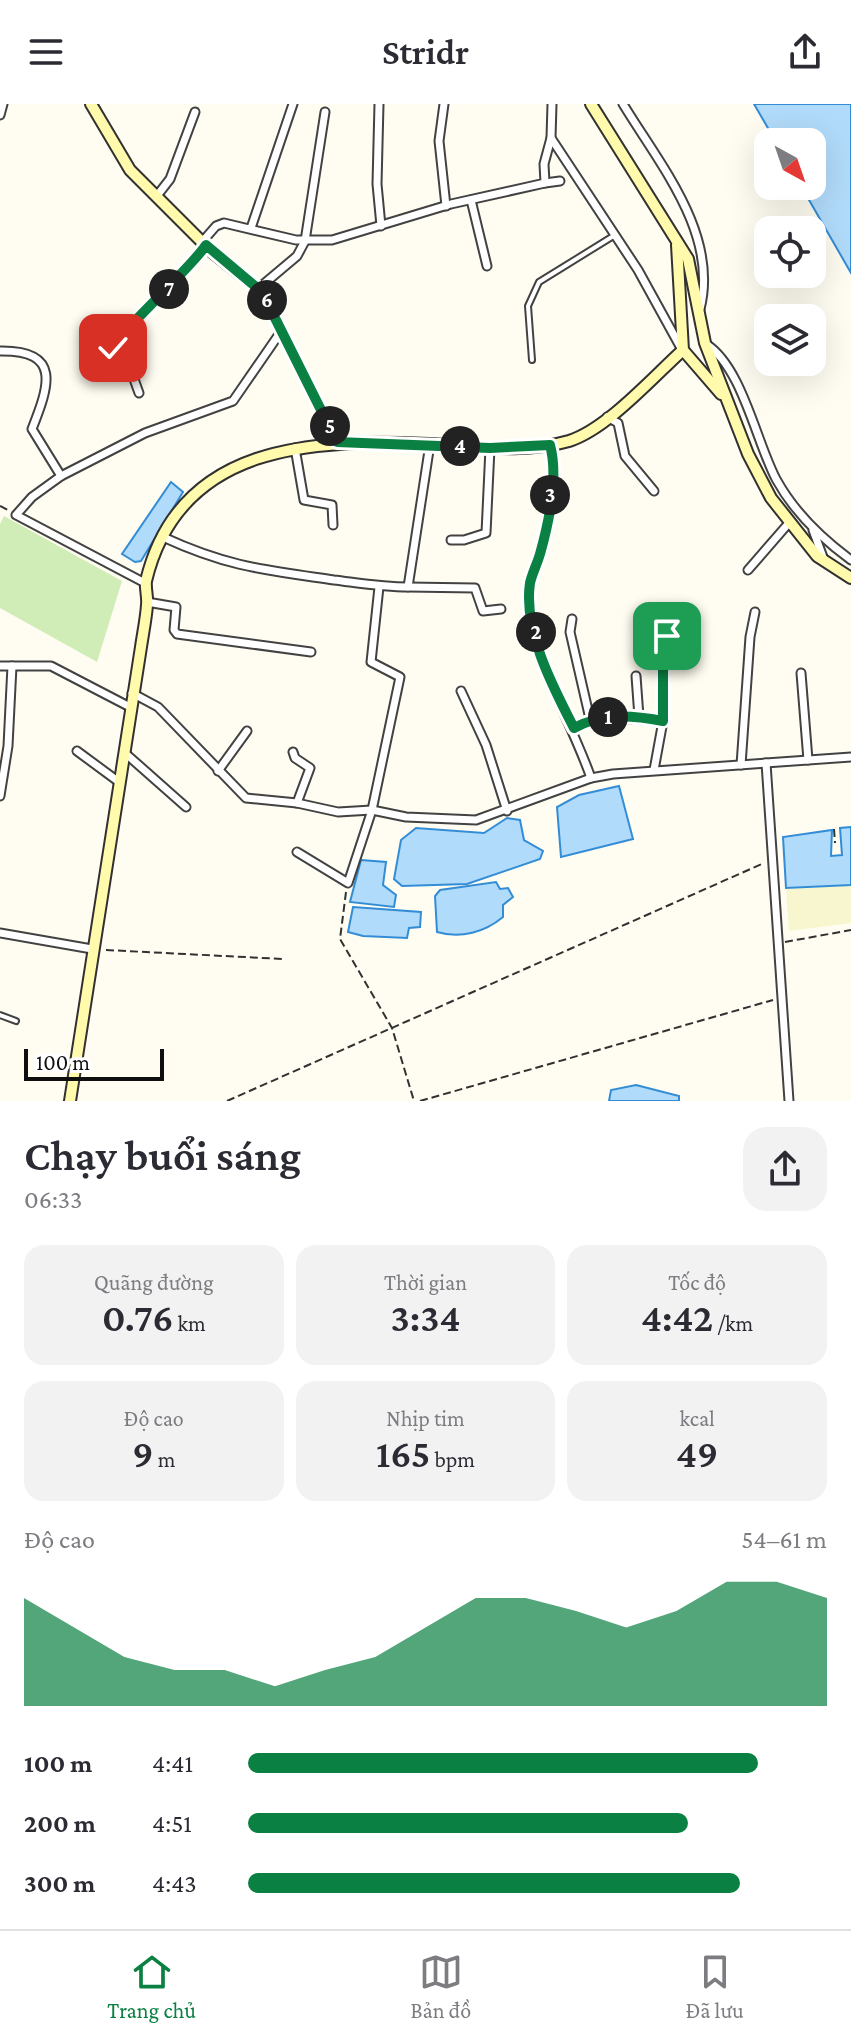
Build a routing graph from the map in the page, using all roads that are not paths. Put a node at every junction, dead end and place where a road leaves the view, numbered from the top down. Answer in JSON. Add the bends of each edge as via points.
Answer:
{"nodes":[{"id":1,"x":3,"y":104,"type":"edge"},
{"id":2,"x":91,"y":104,"type":"edge"},
{"id":3,"x":293,"y":104,"type":"edge"},
{"id":4,"x":379,"y":104,"type":"edge"},
{"id":5,"x":444,"y":104,"type":"edge"},
{"id":6,"x":552,"y":104,"type":"edge"},
{"id":7,"x":591,"y":104,"type":"edge"},
{"id":8,"x":623,"y":104,"type":"edge"},
{"id":9,"x":195,"y":112,"type":"dead end"},
{"id":10,"x":325,"y":112,"type":"dead end"},
{"id":11,"x":0,"y":115,"type":"edge"},
{"id":12,"x":551,"y":138,"type":"junction"},
{"id":13,"x":560,"y":181,"type":"dead end"},
{"id":14,"x":545,"y":183,"type":"junction"},
{"id":15,"x":156,"y":197,"type":"junction"},
{"id":16,"x":471,"y":200,"type":"junction"},
{"id":17,"x":446,"y":206,"type":"junction"},
{"id":18,"x":381,"y":226,"type":"junction"},
{"id":19,"x":251,"y":228,"type":"junction"},
{"id":20,"x":615,"y":235,"type":"junction"},
{"id":21,"x":677,"y":239,"type":"junction"},
{"id":22,"x":305,"y":241,"type":"junction"},
{"id":23,"x":204,"y":244,"type":"junction"},
{"id":24,"x":487,"y":266,"type":"dead end"},
{"id":25,"x":259,"y":288,"type":"junction"},
{"id":26,"x":699,"y":315,"type":"junction"},
{"id":27,"x":283,"y":328,"type":"junction"},
{"id":28,"x":705,"y":343,"type":"junction"},
{"id":29,"x":683,"y":350,"type":"junction"},
{"id":30,"x":0,"y":351,"type":"edge"},
{"id":31,"x":532,"y":360,"type":"dead end"},
{"id":32,"x":139,"y":393,"type":"dead end"},
{"id":33,"x":727,"y":400,"type":"junction"},
{"id":34,"x":607,"y":417,"type":"junction"},
{"id":35,"x":337,"y":442,"type":"junction"},
{"id":36,"x":430,"y":444,"type":"junction"},
{"id":37,"x":550,"y":445,"type":"junction"},
{"id":38,"x":295,"y":448,"type":"junction"},
{"id":39,"x":490,"y":448,"type":"junction"},
{"id":40,"x":61,"y":476,"type":"junction"},
{"id":41,"x":654,"y":491,"type":"dead end"},
{"id":42,"x":788,"y":524,"type":"junction"},
{"id":43,"x":333,"y":525,"type":"dead end"},
{"id":44,"x":812,"y":528,"type":"junction"},
{"id":45,"x":163,"y":537,"type":"junction"},
{"id":46,"x":451,"y":540,"type":"dead end"},
{"id":47,"x":851,"y":560,"type":"edge"},
{"id":48,"x":826,"y":563,"type":"junction"},
{"id":49,"x":748,"y":570,"type":"dead end"},
{"id":50,"x":851,"y":578,"type":"edge"},
{"id":51,"x":145,"y":583,"type":"junction"},
{"id":52,"x":379,"y":587,"type":"junction"},
{"id":53,"x":408,"y":587,"type":"junction"},
{"id":54,"x":147,"y":602,"type":"junction"},
{"id":55,"x":501,"y":609,"type":"dead end"},
{"id":56,"x":755,"y":612,"type":"dead end"},
{"id":57,"x":572,"y":619,"type":"dead end"},
{"id":58,"x":686,"y":631,"type":"dead end"},
{"id":59,"x":311,"y":652,"type":"dead end"},
{"id":60,"x":0,"y":666,"type":"edge"},
{"id":61,"x":12,"y":666,"type":"junction"},
{"id":62,"x":801,"y":673,"type":"dead end"},
{"id":63,"x":636,"y":676,"type":"dead end"},
{"id":64,"x":461,"y":691,"type":"dead end"},
{"id":65,"x":132,"y":693,"type":"junction"},
{"id":66,"x":130,"y":707,"type":"junction"},
{"id":67,"x":639,"y":717,"type":"junction"},
{"id":68,"x":590,"y":719,"type":"junction"},
{"id":69,"x":663,"y":721,"type":"junction"},
{"id":70,"x":574,"y":728,"type":"junction"},
{"id":71,"x":247,"y":731,"type":"dead end"},
{"id":72,"x":77,"y":751,"type":"dead end"},
{"id":73,"x":293,"y":752,"type":"dead end"},
{"id":74,"x":125,"y":753,"type":"junction"},
{"id":75,"x":851,"y":757,"type":"edge"},
{"id":76,"x":808,"y":760,"type":"junction"},
{"id":77,"x":766,"y":763,"type":"junction"},
{"id":78,"x":741,"y":765,"type":"junction"},
{"id":79,"x":654,"y":770,"type":"junction"},
{"id":80,"x":218,"y":771,"type":"junction"},
{"id":81,"x":591,"y":778,"type":"junction"},
{"id":82,"x":119,"y":782,"type":"junction"},
{"id":83,"x":0,"y":796,"type":"edge"},
{"id":84,"x":297,"y":803,"type":"junction"},
{"id":85,"x":186,"y":807,"type":"dead end"},
{"id":86,"x":372,"y":810,"type":"junction"},
{"id":87,"x":507,"y":811,"type":"junction"},
{"id":88,"x":297,"y":852,"type":"dead end"},
{"id":89,"x":0,"y":933,"type":"edge"},
{"id":90,"x":92,"y":949,"type":"junction"},
{"id":91,"x":0,"y":1015,"type":"edge"},
{"id":92,"x":16,"y":1021,"type":"dead end"},
{"id":93,"x":70,"y":1101,"type":"edge"},
{"id":94,"x":789,"y":1101,"type":"edge"}],
"edges":[{"from":1,"to":11,"type":"street"},
{"from":2,"to":15,"type":"street","via":[[120,156]]},
{"from":3,"to":19,"type":"street"},
{"from":4,"to":18,"type":"street"},
{"from":5,"to":17,"type":"street","via":[[439,141]]},
{"from":6,"to":12,"type":"street"},
{"from":7,"to":21,"type":"street"},
{"from":8,"to":26,"type":"street","via":[[697,229],[704,281]]},
{"from":9,"to":15,"type":"street","via":[[170,179]]},
{"from":10,"to":22,"type":"street"},
{"from":12,"to":14,"type":"street"},
{"from":12,"to":20,"type":"street"},
{"from":13,"to":14,"type":"street"},
{"from":14,"to":16,"type":"street"},
{"from":15,"to":23,"type":"street"},
{"from":16,"to":17,"type":"street"},
{"from":16,"to":24,"type":"street"},
{"from":17,"to":18,"type":"street"},
{"from":18,"to":22,"type":"street","via":[[332,240]]},
{"from":19,"to":22,"type":"street"},
{"from":19,"to":23,"type":"street","via":[[224,223]]},
{"from":20,"to":29,"type":"street"},
{"from":20,"to":31,"type":"lane","via":[[539,282],[528,306]]},
{"from":21,"to":26,"type":"street","via":[[688,259]]},
{"from":21,"to":29,"type":"street"},
{"from":22,"to":25,"type":"street","via":[[297,256]]},
{"from":23,"to":25,"type":"street"},
{"from":23,"to":32,"type":"street","via":[[196,261],[113,341]]},
{"from":25,"to":27,"type":"street"},
{"from":26,"to":28,"type":"street"},
{"from":27,"to":35,"type":"street"},
{"from":27,"to":40,"type":"street","via":[[233,401],[145,433]]},
{"from":28,"to":33,"type":"street"},
{"from":28,"to":44,"type":"street","via":[[723,356],[776,479]]},
{"from":29,"to":33,"type":"street"},
{"from":29,"to":34,"type":"street"},
{"from":30,"to":40,"type":"street","via":[[25,350],[39,357],[47,374],[46,395],[32,429]]},
{"from":33,"to":42,"type":"street","via":[[748,454]]},
{"from":34,"to":37,"type":"street","via":[[581,435]]},
{"from":34,"to":41,"type":"street","via":[[618,423],[625,456]]},
{"from":35,"to":36,"type":"street"},
{"from":35,"to":38,"type":"street"},
{"from":36,"to":39,"type":"street"},
{"from":36,"to":53,"type":"street"},
{"from":37,"to":39,"type":"street"},
{"from":37,"to":70,"type":"street","via":[[549,505],[530,582],[529,610]]},
{"from":38,"to":43,"type":"street","via":[[304,500],[332,505]]},
{"from":38,"to":45,"type":"street","via":[[227,468],[203,486]]},
{"from":39,"to":46,"type":"street","via":[[486,533]]},
{"from":40,"to":51,"type":"street","via":[[16,515]]},
{"from":42,"to":48,"type":"street"},
{"from":42,"to":49,"type":"street"},
{"from":44,"to":47,"type":"street"},
{"from":44,"to":48,"type":"street"},
{"from":45,"to":51,"type":"street"},
{"from":45,"to":52,"type":"street","via":[[248,569]]},
{"from":48,"to":50,"type":"street"},
{"from":51,"to":54,"type":"street"},
{"from":52,"to":53,"type":"street"},
{"from":52,"to":86,"type":"street","via":[[371,662],[400,677]]},
{"from":53,"to":55,"type":"street","via":[[475,588],[483,611]]},
{"from":54,"to":59,"type":"street","via":[[176,607],[177,634]]},
{"from":54,"to":65,"type":"street"},
{"from":56,"to":78,"type":"street"},
{"from":57,"to":68,"type":"street","via":[[570,632]]},
{"from":58,"to":69,"type":"street","via":[[665,639]]},
{"from":60,"to":61,"type":"street"},
{"from":61,"to":66,"type":"street","via":[[51,666]]},
{"from":61,"to":83,"type":"street"},
{"from":62,"to":76,"type":"street"},
{"from":63,"to":67,"type":"street"},
{"from":64,"to":87,"type":"street","via":[[486,745]]},
{"from":65,"to":66,"type":"street"},
{"from":65,"to":80,"type":"street","via":[[158,707]]},
{"from":66,"to":74,"type":"street"},
{"from":67,"to":68,"type":"street"},
{"from":67,"to":69,"type":"street"},
{"from":68,"to":70,"type":"street"},
{"from":69,"to":79,"type":"street"},
{"from":70,"to":81,"type":"street"},
{"from":71,"to":80,"type":"street"},
{"from":72,"to":82,"type":"street"},
{"from":73,"to":84,"type":"street","via":[[310,768]]},
{"from":74,"to":82,"type":"street"},
{"from":74,"to":85,"type":"street"},
{"from":75,"to":76,"type":"street"},
{"from":76,"to":77,"type":"street"},
{"from":77,"to":78,"type":"street"},
{"from":77,"to":94,"type":"street"},
{"from":78,"to":79,"type":"street"},
{"from":79,"to":81,"type":"street"},
{"from":80,"to":84,"type":"street","via":[[243,798]]},
{"from":81,"to":87,"type":"street"},
{"from":82,"to":90,"type":"street"},
{"from":84,"to":86,"type":"street","via":[[338,812]]},
{"from":86,"to":87,"type":"street","via":[[476,820]]},
{"from":86,"to":88,"type":"street","via":[[348,883]]},
{"from":89,"to":90,"type":"street"},
{"from":90,"to":93,"type":"street"},
{"from":91,"to":92,"type":"lane"}]}
